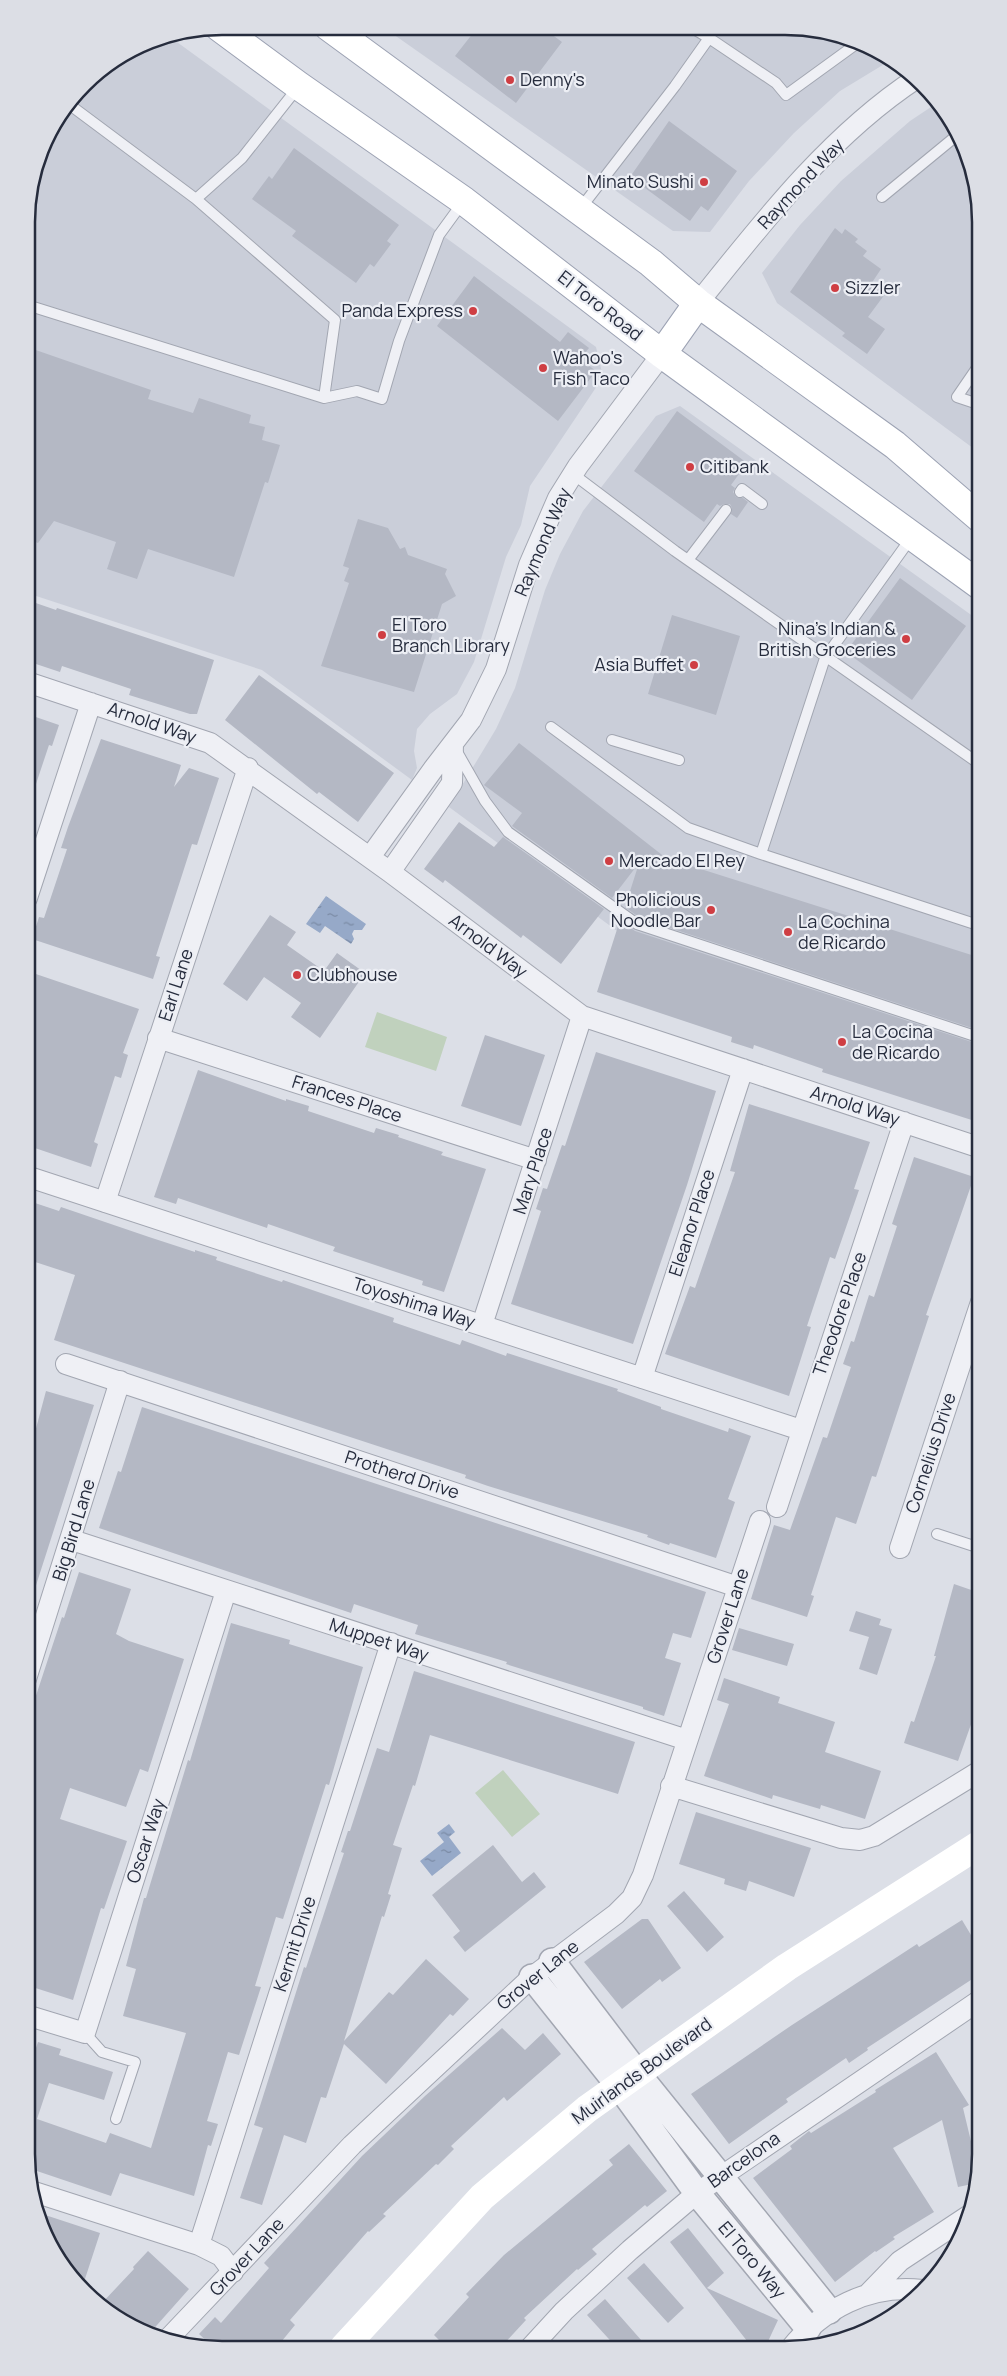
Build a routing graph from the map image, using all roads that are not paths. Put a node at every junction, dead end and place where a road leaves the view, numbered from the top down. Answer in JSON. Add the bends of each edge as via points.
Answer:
{"nodes":[{"id":1,"x":229,"y":35,"type":"edge"},
{"id":2,"x":704,"y":35,"type":"edge"},
{"id":3,"x":360,"y":36,"type":"edge"},
{"id":4,"x":709,"y":38,"type":"junction"},
{"id":5,"x":852,"y":47,"type":"edge"},
{"id":6,"x":909,"y":83,"type":"edge"},
{"id":7,"x":299,"y":86,"type":"junction"},
{"id":8,"x":74,"y":108,"type":"edge"},
{"id":9,"x":952,"y":139,"type":"edge"},
{"id":10,"x":882,"y":197,"type":"dead end"},
{"id":11,"x":196,"y":200,"type":"junction"},
{"id":12,"x":464,"y":201,"type":"junction"},
{"id":13,"x":580,"y":209,"type":"junction"},
{"id":14,"x":698,"y":303,"type":"junction"},
{"id":15,"x":35,"y":308,"type":"edge"},
{"id":16,"x":662,"y":354,"type":"junction"},
{"id":17,"x":972,"y":375,"type":"edge"},
{"id":18,"x":324,"y":398,"type":"junction"},
{"id":19,"x":972,"y":402,"type":"edge"},
{"id":20,"x":573,"y":474,"type":"junction"},
{"id":21,"x":740,"y":492,"type":"dead end"},
{"id":22,"x":762,"y":504,"type":"dead end"},
{"id":23,"x":726,"y":510,"type":"dead end"},
{"id":24,"x":972,"y":510,"type":"edge"},
{"id":25,"x":911,"y":538,"type":"junction"},
{"id":26,"x":688,"y":560,"type":"junction"},
{"id":27,"x":972,"y":580,"type":"edge"},
{"id":28,"x":825,"y":658,"type":"junction"},
{"id":29,"x":35,"y":685,"type":"edge"},
{"id":30,"x":91,"y":703,"type":"junction"},
{"id":31,"x":551,"y":727,"type":"dead end"},
{"id":32,"x":612,"y":740,"type":"dead end"},
{"id":33,"x":453,"y":744,"type":"junction"},
{"id":34,"x":972,"y":759,"type":"edge"},
{"id":35,"x":679,"y":760,"type":"dead end"},
{"id":36,"x":248,"y":768,"type":"junction"},
{"id":37,"x":761,"y":854,"type":"junction"},
{"id":38,"x":370,"y":857,"type":"junction"},
{"id":39,"x":35,"y":871,"type":"edge"},
{"id":40,"x":390,"y":872,"type":"junction"},
{"id":41,"x":972,"y":923,"type":"edge"},
{"id":42,"x":582,"y":1016,"type":"junction"},
{"id":43,"x":972,"y":1035,"type":"edge"},
{"id":44,"x":158,"y":1038,"type":"junction"},
{"id":45,"x":743,"y":1069,"type":"junction"},
{"id":46,"x":904,"y":1122,"type":"junction"},
{"id":47,"x":972,"y":1145,"type":"edge"},
{"id":48,"x":536,"y":1160,"type":"junction"},
{"id":49,"x":35,"y":1179,"type":"edge"},
{"id":50,"x":106,"y":1202,"type":"junction"},
{"id":51,"x":482,"y":1325,"type":"junction"},
{"id":52,"x":972,"y":1327,"type":"edge"},
{"id":53,"x":66,"y":1364,"type":"dead end"},
{"id":54,"x":642,"y":1378,"type":"junction"},
{"id":55,"x":120,"y":1381,"type":"junction"},
{"id":56,"x":801,"y":1430,"type":"junction"},
{"id":57,"x":777,"y":1507,"type":"dead end"},
{"id":58,"x":760,"y":1521,"type":"dead end"},
{"id":59,"x":937,"y":1534,"type":"dead end"},
{"id":60,"x":72,"y":1540,"type":"junction"},
{"id":61,"x":972,"y":1545,"type":"edge"},
{"id":62,"x":900,"y":1548,"type":"dead end"},
{"id":63,"x":738,"y":1587,"type":"junction"},
{"id":64,"x":226,"y":1591,"type":"junction"},
{"id":65,"x":391,"y":1643,"type":"junction"},
{"id":66,"x":35,"y":1652,"type":"edge"},
{"id":67,"x":686,"y":1740,"type":"junction"},
{"id":68,"x":972,"y":1776,"type":"edge"},
{"id":69,"x":671,"y":1786,"type":"junction"},
{"id":70,"x":972,"y":1849,"type":"edge"},
{"id":71,"x":552,"y":1961,"type":"junction"},
{"id":72,"x":532,"y":1978,"type":"junction"},
{"id":73,"x":972,"y":2009,"type":"edge"},
{"id":74,"x":35,"y":2018,"type":"edge"},
{"id":75,"x":84,"y":2033,"type":"junction"},
{"id":76,"x":628,"y":2080,"type":"junction"},
{"id":77,"x":116,"y":2119,"type":"dead end"},
{"id":78,"x":721,"y":2175,"type":"junction"},
{"id":79,"x":697,"y":2193,"type":"junction"},
{"id":80,"x":40,"y":2194,"type":"edge"},
{"id":81,"x":959,"y":2222,"type":"edge"},
{"id":82,"x":200,"y":2244,"type":"junction"},
{"id":83,"x":233,"y":2272,"type":"junction"},
{"id":84,"x":912,"y":2290,"type":"edge"},
{"id":85,"x":868,"y":2294,"type":"junction"},
{"id":86,"x":829,"y":2312,"type":"junction"},
{"id":87,"x":808,"y":2328,"type":"junction"},
{"id":88,"x":172,"y":2334,"type":"edge"},
{"id":89,"x":350,"y":2341,"type":"edge"},
{"id":90,"x":537,"y":2341,"type":"edge"},
{"id":91,"x":797,"y":2341,"type":"edge"}],
"edges":[{"from":1,"to":7,"type":"main road","name":"El Toro Road"},
{"from":2,"to":4,"type":"lane"},
{"from":3,"to":13,"type":"main road"},
{"from":4,"to":5,"type":"lane","via":[[776,83],[786,95]]},
{"from":4,"to":13,"type":"lane"},
{"from":6,"to":14,"type":"street","name":"Raymond Way","via":[[847,134],[772,211]]},
{"from":7,"to":11,"type":"lane","via":[[242,158]]},
{"from":7,"to":12,"type":"main road","name":"El Toro Road"},
{"from":8,"to":11,"type":"lane"},
{"from":9,"to":10,"type":"lane"},
{"from":11,"to":18,"type":"lane","via":[[336,320]]},
{"from":12,"to":16,"type":"main road","name":"El Toro Road"},
{"from":12,"to":18,"type":"lane","via":[[439,235],[382,399],[357,391]]},
{"from":13,"to":14,"type":"main road","via":[[651,262]]},
{"from":14,"to":16,"type":"main road"},
{"from":14,"to":24,"type":"main road","via":[[895,445]]},
{"from":15,"to":18,"type":"lane"},
{"from":16,"to":20,"type":"street","name":"Raymond Way"},
{"from":16,"to":25,"type":"main road","name":"El Toro Road"},
{"from":17,"to":19,"type":"lane","via":[[957,397]]},
{"from":20,"to":26,"type":"lane"},
{"from":20,"to":33,"type":"street","name":"Raymond Way","via":[[558,498],[529,565],[508,634],[484,695]]},
{"from":21,"to":22,"type":"lane","via":[[742,489]]},
{"from":23,"to":26,"type":"lane"},
{"from":25,"to":27,"type":"main road","name":"El Toro Road"},
{"from":25,"to":28,"type":"lane"},
{"from":26,"to":28,"type":"lane"},
{"from":28,"to":34,"type":"lane"},
{"from":28,"to":37,"type":"lane"},
{"from":29,"to":30,"type":"street","name":"Arnold Way"},
{"from":30,"to":36,"type":"street","name":"Arnold Way","via":[[210,743]]},
{"from":30,"to":39,"type":"street"},
{"from":31,"to":37,"type":"lane","via":[[688,828]]},
{"from":32,"to":35,"type":"lane"},
{"from":33,"to":38,"type":"street","name":"Raymond Way"},
{"from":33,"to":40,"type":"street","via":[[452,783]]},
{"from":33,"to":43,"type":"lane","via":[[485,801],[508,832],[637,924]]},
{"from":36,"to":38,"type":"street","name":"Arnold Way"},
{"from":36,"to":44,"type":"street","name":"Earl Lane"},
{"from":37,"to":41,"type":"lane"},
{"from":38,"to":40,"type":"street","name":"Arnold Way"},
{"from":40,"to":42,"type":"street","name":"Arnold Way"},
{"from":42,"to":45,"type":"street","name":"Arnold Way"},
{"from":42,"to":48,"type":"street","name":"Mary Place"},
{"from":44,"to":48,"type":"street","name":"Frances Place"},
{"from":44,"to":50,"type":"street","name":"Earl Lane"},
{"from":45,"to":46,"type":"street","name":"Arnold Way"},
{"from":45,"to":54,"type":"street","name":"Eleanor Place"},
{"from":46,"to":47,"type":"street","name":"Arnold Way"},
{"from":46,"to":56,"type":"street","name":"Theodore Place"},
{"from":48,"to":51,"type":"street","name":"Mary Place"},
{"from":49,"to":50,"type":"street","name":"Toyoshima Way"},
{"from":50,"to":51,"type":"street","name":"Toyoshima Way"},
{"from":51,"to":54,"type":"street","name":"Toyoshima Way"},
{"from":52,"to":62,"type":"street","name":"Cornelius Drive"},
{"from":53,"to":55,"type":"street","name":"Protherd Drive"},
{"from":54,"to":56,"type":"street","name":"Toyoshima Way"},
{"from":55,"to":60,"type":"street","name":"Big Bird Lane"},
{"from":55,"to":63,"type":"street","name":"Protherd Drive"},
{"from":56,"to":57,"type":"street","name":"Theodore Place"},
{"from":58,"to":63,"type":"street","name":"Grover Lane"},
{"from":59,"to":61,"type":"lane"},
{"from":60,"to":64,"type":"street","name":"Muppet Way"},
{"from":60,"to":66,"type":"street","name":"Big Bird Lane"},
{"from":63,"to":67,"type":"street","name":"Grover Lane"},
{"from":64,"to":65,"type":"street","name":"Muppet Way"},
{"from":64,"to":75,"type":"street","name":"Oscar Way"},
{"from":65,"to":67,"type":"street","name":"Muppet Way"},
{"from":65,"to":82,"type":"street","name":"Kermit Drive"},
{"from":67,"to":69,"type":"street","name":"Grover Lane"},
{"from":68,"to":69,"type":"street","via":[[874,1836],[860,1840],[841,1838]]},
{"from":69,"to":71,"type":"street","name":"Grover Lane","via":[[643,1875],[632,1898],[616,1914]]},
{"from":70,"to":76,"type":"main road","name":"Muirlands Boulevard","via":[[787,1967]]},
{"from":71,"to":72,"type":"street","name":"Grover Lane"},
{"from":71,"to":76,"type":"street"},
{"from":72,"to":76,"type":"street"},
{"from":72,"to":83,"type":"street","name":"Grover Lane","via":[[352,2145]]},
{"from":73,"to":78,"type":"street","name":"Barcelona"},
{"from":74,"to":75,"type":"street"},
{"from":75,"to":77,"type":"lane","via":[[102,2052],[135,2062]]},
{"from":76,"to":78,"type":"street","name":"El Toro Way"},
{"from":76,"to":79,"type":"street","name":"El Toro Way"},
{"from":76,"to":89,"type":"main road","name":"Muirlands Boulevard","via":[[587,2109],[482,2197]]},
{"from":78,"to":79,"type":"street","name":"Barcelona"},
{"from":78,"to":86,"type":"street","name":"El Toro Way"},
{"from":79,"to":87,"type":"street","name":"El Toro Way"},
{"from":79,"to":90,"type":"street","name":"Barcelona","via":[[617,2262]]},
{"from":80,"to":82,"type":"street"},
{"from":81,"to":85,"type":"street","via":[[900,2261]]},
{"from":82,"to":83,"type":"street","via":[[220,2256]]},
{"from":83,"to":88,"type":"street","name":"Grover Lane"},
{"from":84,"to":85,"type":"street"},
{"from":85,"to":86,"type":"street"},
{"from":86,"to":87,"type":"street"},
{"from":87,"to":91,"type":"street"}]}
